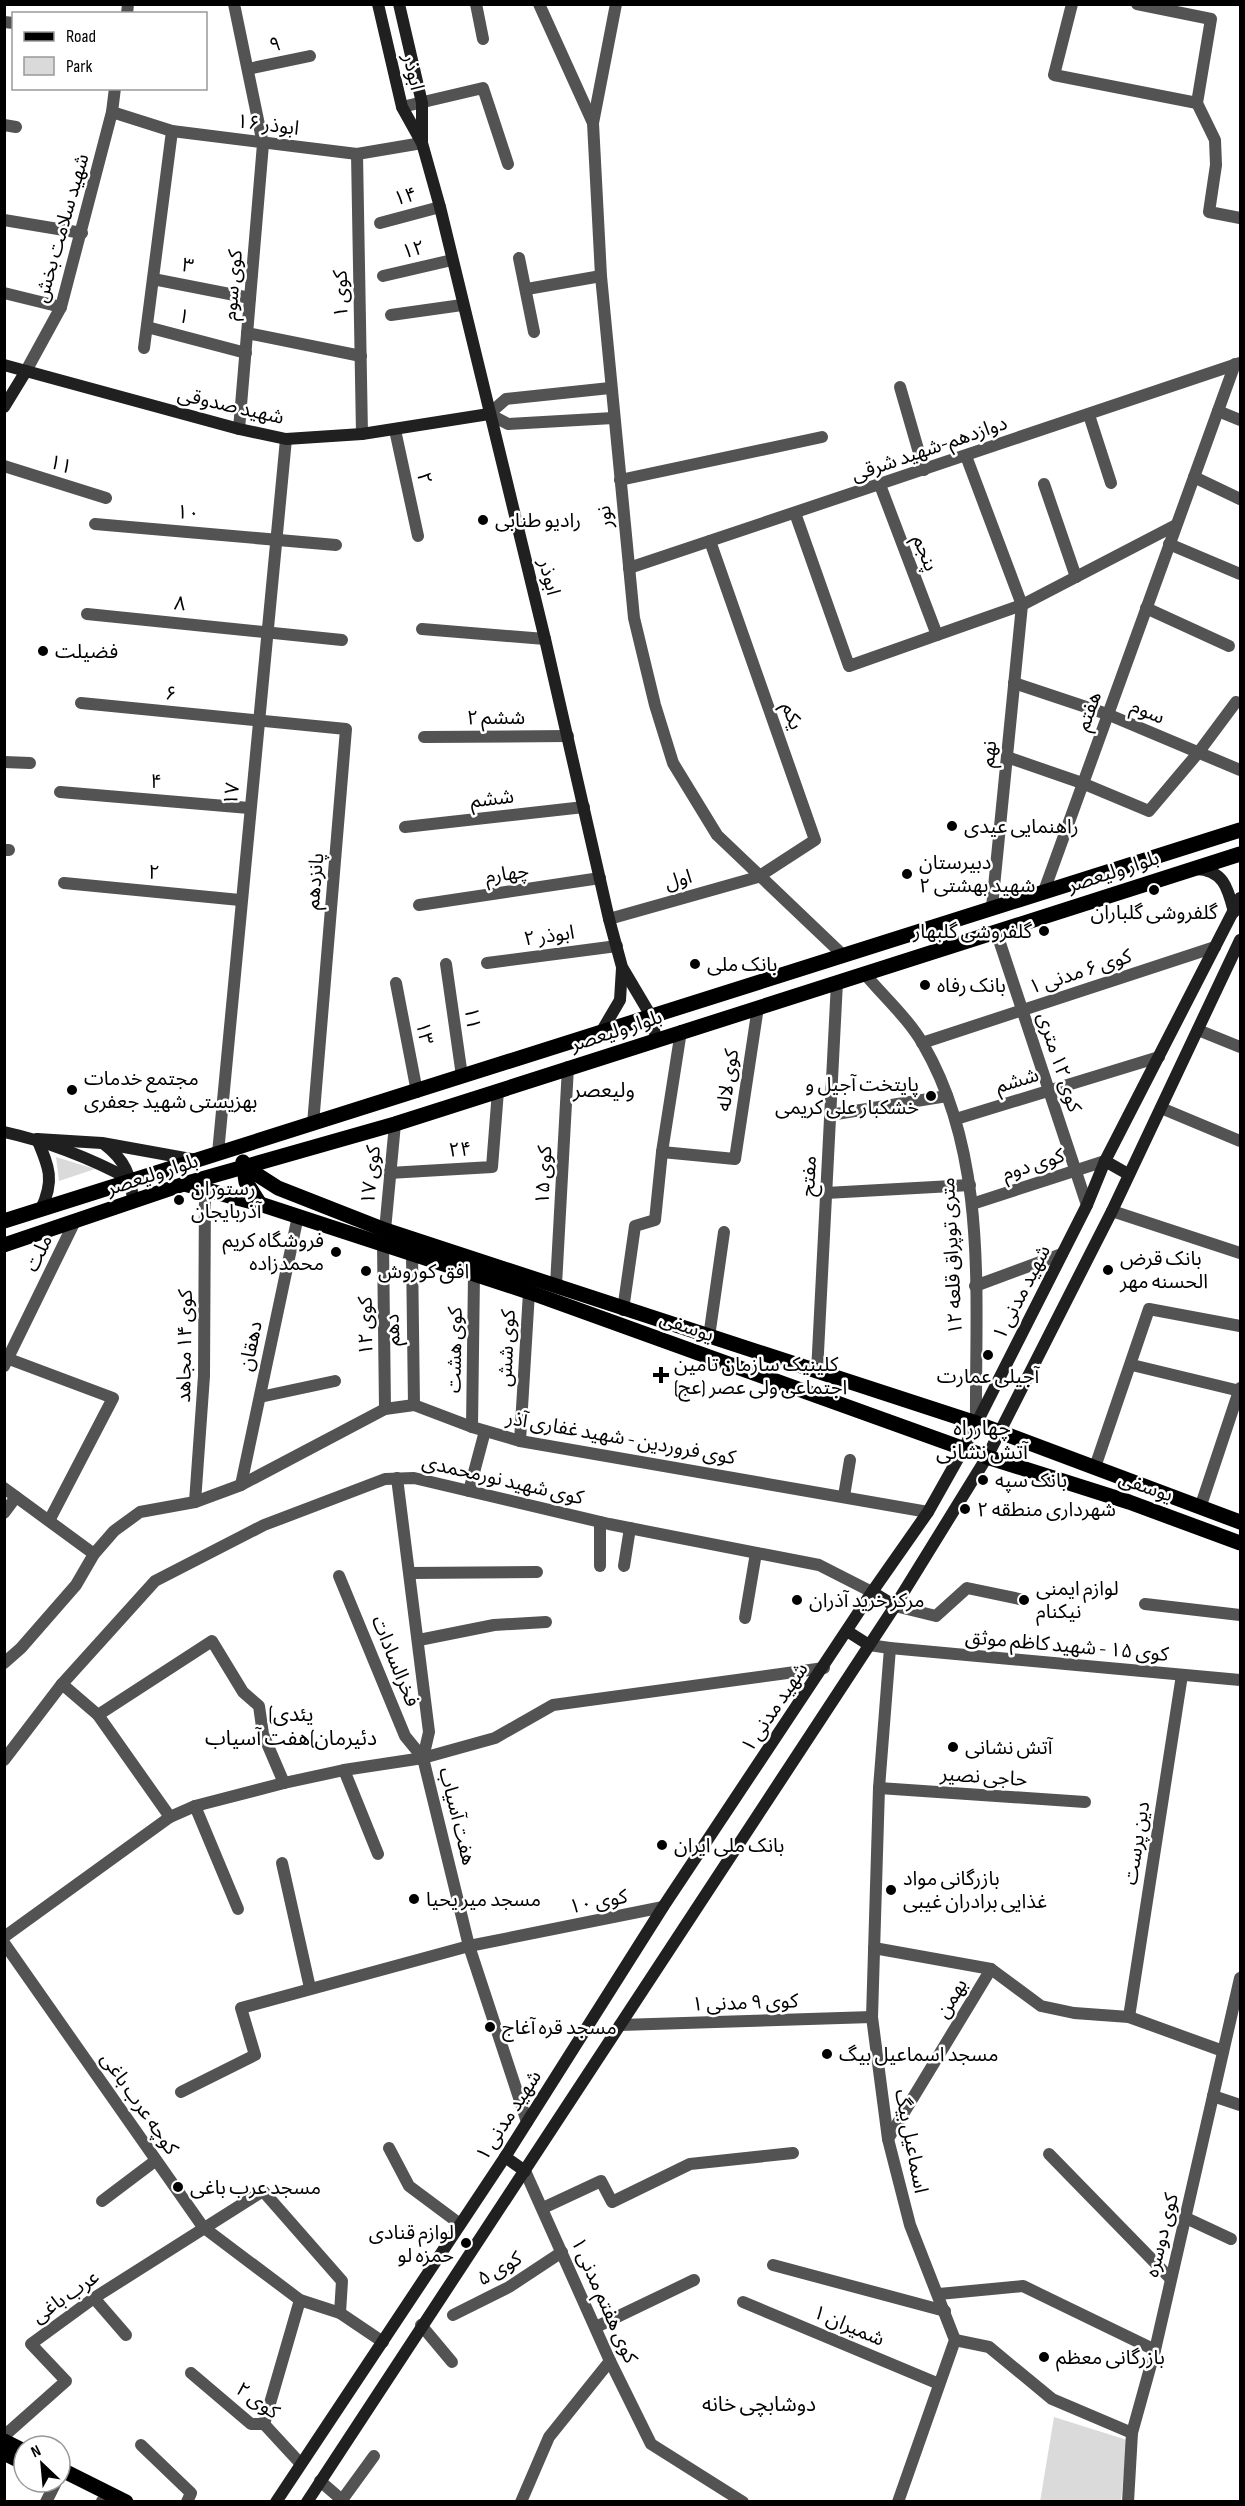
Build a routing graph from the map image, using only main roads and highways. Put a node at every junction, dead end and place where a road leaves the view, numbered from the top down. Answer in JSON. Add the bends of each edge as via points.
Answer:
{"nodes":[{"id":1,"x":378,"y":4,"type":"edge"},
{"id":2,"x":399,"y":4,"type":"edge"},
{"id":3,"x":422,"y":143,"type":"junction"},
{"id":4,"x":4,"y":365,"type":"edge"},
{"id":5,"x":26,"y":371,"type":"junction"},
{"id":6,"x":4,"y":407,"type":"edge"},
{"id":7,"x":489,"y":414,"type":"junction"},
{"id":8,"x":1240,"y":830,"type":"edge"},
{"id":9,"x":1240,"y":854,"type":"edge"},
{"id":10,"x":1186,"y":870,"type":"junction"},
{"id":11,"x":1240,"y":898,"type":"edge"},
{"id":12,"x":1234,"y":912,"type":"junction"},
{"id":13,"x":1240,"y":940,"type":"edge"},
{"id":14,"x":844,"y":956,"type":"junction"},
{"id":15,"x":622,"y":967,"type":"junction"},
{"id":16,"x":864,"y":973,"type":"junction"},
{"id":17,"x":651,"y":1016,"type":"junction"},
{"id":18,"x":600,"y":1034,"type":"junction"},
{"id":19,"x":656,"y":1038,"type":"junction"},
{"id":20,"x":4,"y":1132,"type":"edge"},
{"id":21,"x":37,"y":1139,"type":"junction"},
{"id":22,"x":102,"y":1143,"type":"junction"},
{"id":23,"x":239,"y":1147,"type":"junction"},
{"id":24,"x":196,"y":1160,"type":"junction"},
{"id":25,"x":1106,"y":1161,"type":"junction"},
{"id":26,"x":245,"y":1167,"type":"junction"},
{"id":27,"x":1128,"y":1174,"type":"junction"},
{"id":28,"x":131,"y":1180,"type":"junction"},
{"id":29,"x":184,"y":1184,"type":"junction"},
{"id":30,"x":133,"y":1201,"type":"junction"},
{"id":31,"x":260,"y":1204,"type":"junction"},
{"id":32,"x":41,"y":1209,"type":"junction"},
{"id":33,"x":4,"y":1221,"type":"edge"},
{"id":34,"x":384,"y":1237,"type":"junction"},
{"id":35,"x":5,"y":1245,"type":"edge"},
{"id":36,"x":709,"y":1336,"type":"junction"},
{"id":37,"x":705,"y":1354,"type":"junction"},
{"id":38,"x":976,"y":1423,"type":"junction"},
{"id":39,"x":999,"y":1432,"type":"junction"},
{"id":40,"x":964,"y":1448,"type":"junction"},
{"id":41,"x":987,"y":1457,"type":"junction"},
{"id":42,"x":1136,"y":1483,"type":"junction"},
{"id":43,"x":1129,"y":1502,"type":"junction"},
{"id":44,"x":1240,"y":1522,"type":"edge"},
{"id":45,"x":1240,"y":1543,"type":"edge"},
{"id":46,"x":872,"y":1592,"type":"junction"},
{"id":47,"x":895,"y":1606,"type":"junction"},
{"id":48,"x":847,"y":1631,"type":"junction"},
{"id":49,"x":869,"y":1644,"type":"junction"},
{"id":50,"x":505,"y":2157,"type":"junction"},
{"id":51,"x":525,"y":2171,"type":"junction"},
{"id":52,"x":72,"y":2475,"type":"edge"},
{"id":53,"x":72,"y":2488,"type":"edge"},
{"id":54,"x":309,"y":2500,"type":"edge"},
{"id":55,"x":102,"y":2502,"type":"edge"},
{"id":56,"x":126,"y":2502,"type":"edge"},
{"id":57,"x":276,"y":2502,"type":"edge"}],
"edges":[{"from":1,"to":3,"type":"main road","name":"ابوذر","via":[[402,107]]},
{"from":2,"to":3,"type":"main road","name":"ابوذر","via":[[422,103]]},
{"from":3,"to":7,"type":"main road","name":"ابوذر"},
{"from":4,"to":5,"type":"main road","name":"شهید صدوقی"},
{"from":5,"to":6,"type":"main road"},
{"from":5,"to":7,"type":"main road","name":"شهید صدوقی","via":[[286,439],[362,434]]},
{"from":7,"to":15,"type":"main road","name":"ابوذر"},
{"from":8,"to":14,"type":"main road","name":"بلوار ولیعصر"},
{"from":9,"to":10,"type":"main road","name":"بلوار ولیعصر"},
{"from":10,"to":12,"type":"main road","via":[[1208,871],[1223,879]]},
{"from":10,"to":16,"type":"main road","name":"بلوار ولیعصر"},
{"from":11,"to":12,"type":"main road","name":"شهید مدنی ۱"},
{"from":12,"to":25,"type":"main road","name":"شهید مدنی ۱"},
{"from":13,"to":27,"type":"main road"},
{"from":14,"to":16,"type":"main road"},
{"from":14,"to":17,"type":"main road","name":"بلوار ولیعصر"},
{"from":15,"to":17,"type":"main road","name":"ابوذر"},
{"from":15,"to":18,"type":"main road","via":[[621,1000]]},
{"from":16,"to":19,"type":"main road","name":"بلوار ولیعصر"},
{"from":17,"to":18,"type":"main road","name":"بلوار ولیعصر"},
{"from":17,"to":19,"type":"main road","name":"ابوذر"},
{"from":18,"to":23,"type":"main road","name":"بلوار ولیعصر"},
{"from":19,"to":26,"type":"main road","name":"بلوار ولیعصر","via":[[395,1124]]},
{"from":20,"to":21,"type":"main road"},
{"from":21,"to":22,"type":"main road"},
{"from":21,"to":28,"type":"main road","via":[[89,1157]]},
{"from":21,"to":32,"type":"main road","via":[[50,1170],[49,1192]]},
{"from":22,"to":24,"type":"main road"},
{"from":22,"to":28,"type":"main road","via":[[125,1165]]},
{"from":23,"to":24,"type":"main road","name":"بلوار ولیعصر"},
{"from":23,"to":26,"type":"main road"},
{"from":24,"to":28,"type":"main road","name":"بلوار ولیعصر"},
{"from":25,"to":27,"type":"main road"},
{"from":25,"to":38,"type":"main road","name":"شهید مدنی ۱"},
{"from":26,"to":29,"type":"main road","name":"بلوار ولیعصر"},
{"from":26,"to":31,"type":"main road","via":[[246,1182]]},
{"from":26,"to":34,"type":"main road","name":"یوسفی","via":[[278,1188]]},
{"from":27,"to":39,"type":"main road"},
{"from":28,"to":30,"type":"main road"},
{"from":28,"to":32,"type":"main road","name":"بلوار ولیعصر"},
{"from":29,"to":30,"type":"main road","name":"بلوار ولیعصر"},
{"from":29,"to":31,"type":"main road","name":"یوسفی"},
{"from":30,"to":35,"type":"main road","name":"بلوار ولیعصر"},
{"from":31,"to":34,"type":"main road","name":"یوسفی"},
{"from":32,"to":33,"type":"main road","name":"بلوار ولیعصر"},
{"from":34,"to":36,"type":"main road","name":"یوسفی","via":[[556,1285]]},
{"from":34,"to":37,"type":"main road","name":"یوسفی","via":[[412,1253]]},
{"from":36,"to":37,"type":"main road"},
{"from":36,"to":38,"type":"main road","name":"یوسفی"},
{"from":37,"to":40,"type":"main road","name":"یوسفی"},
{"from":38,"to":39,"type":"main road","name":"یوسفی"},
{"from":38,"to":40,"type":"main road","name":"شهید مدنی ۱"},
{"from":39,"to":41,"type":"main road"},
{"from":39,"to":42,"type":"main road","name":"یوسفی"},
{"from":40,"to":41,"type":"main road","name":"یوسفی"},
{"from":40,"to":46,"type":"main road","name":"شهید مدنی ۱","via":[[928,1512]]},
{"from":41,"to":43,"type":"main road","name":"یوسفی"},
{"from":41,"to":47,"type":"main road"},
{"from":42,"to":43,"type":"main road"},
{"from":42,"to":44,"type":"main road","name":"یوسفی"},
{"from":43,"to":45,"type":"main road","name":"یوسفی"},
{"from":46,"to":47,"type":"main road"},
{"from":46,"to":48,"type":"main road","name":"شهید مدنی ۱"},
{"from":47,"to":49,"type":"main road"},
{"from":48,"to":49,"type":"main road"},
{"from":48,"to":50,"type":"main road","name":"شهید مدنی ۱","via":[[663,1908]]},
{"from":49,"to":51,"type":"main road"},
{"from":50,"to":51,"type":"main road"},
{"from":50,"to":57,"type":"main road","name":"شهید مدنی ۱"},
{"from":51,"to":54,"type":"main road"},
{"from":52,"to":56,"type":"main road"},
{"from":53,"to":55,"type":"main road"}]}
